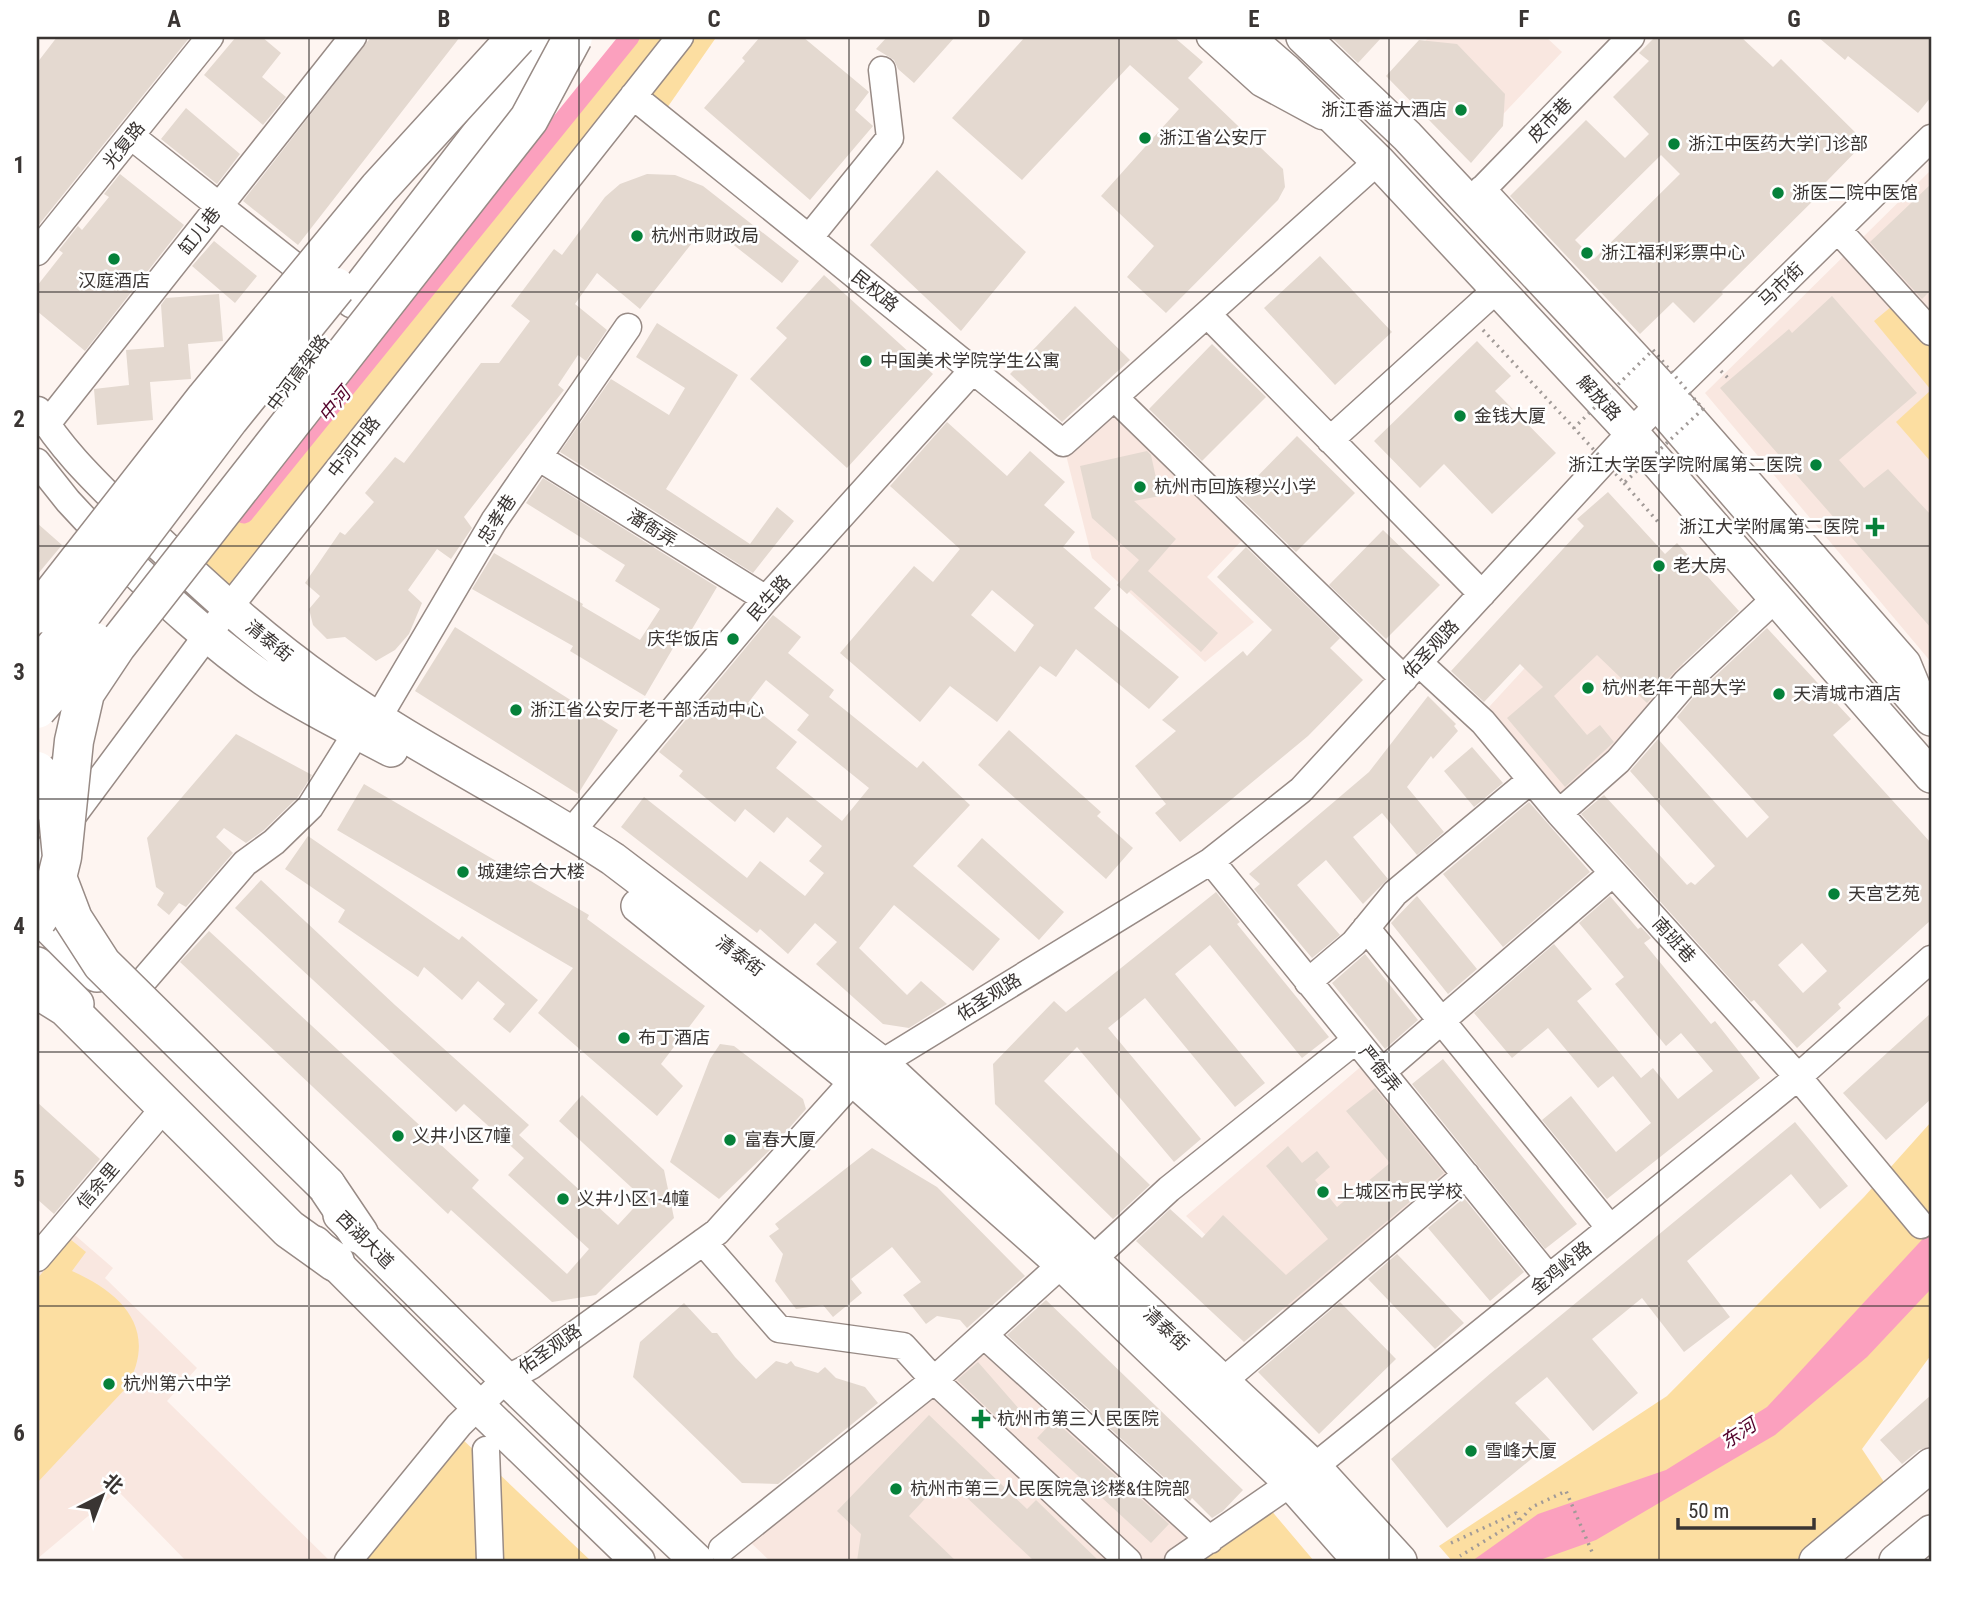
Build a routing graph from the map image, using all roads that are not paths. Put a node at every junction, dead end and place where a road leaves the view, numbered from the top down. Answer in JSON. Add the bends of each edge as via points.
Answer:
{"nodes":[{"id":1,"x":210,"y":37,"type":"edge"},
{"id":2,"x":353,"y":37,"type":"edge"},
{"id":3,"x":515,"y":37,"type":"edge"},
{"id":4,"x":525,"y":37,"type":"edge"},
{"id":5,"x":560,"y":37,"type":"edge"},
{"id":6,"x":573,"y":37,"type":"edge"},
{"id":7,"x":585,"y":37,"type":"edge"},
{"id":8,"x":680,"y":37,"type":"edge"},
{"id":9,"x":1210,"y":37,"type":"edge"},
{"id":10,"x":1247,"y":37,"type":"edge"},
{"id":11,"x":1303,"y":37,"type":"edge"},
{"id":12,"x":1631,"y":37,"type":"edge"},
{"id":13,"x":882,"y":70,"type":"dead end"},
{"id":14,"x":633,"y":96,"type":"junction"},
{"id":15,"x":1341,"y":126,"type":"junction"},
{"id":16,"x":131,"y":136,"type":"junction"},
{"id":17,"x":1926,"y":154,"type":"edge"},
{"id":18,"x":1378,"y":161,"type":"junction"},
{"id":19,"x":1476,"y":196,"type":"junction"},
{"id":20,"x":219,"y":206,"type":"junction"},
{"id":21,"x":1838,"y":230,"type":"junction"},
{"id":22,"x":809,"y":238,"type":"junction"},
{"id":23,"x":37,"y":252,"type":"edge"},
{"id":24,"x":320,"y":286,"type":"junction"},
{"id":25,"x":1497,"y":289,"type":"junction"},
{"id":26,"x":1208,"y":315,"type":"junction"},
{"id":27,"x":628,"y":327,"type":"dead end"},
{"id":28,"x":1931,"y":332,"type":"edge"},
{"id":29,"x":973,"y":370,"type":"junction"},
{"id":30,"x":1115,"y":398,"type":"junction"},
{"id":31,"x":1665,"y":399,"type":"junction"},
{"id":32,"x":42,"y":416,"type":"edge"},
{"id":33,"x":1631,"y":432,"type":"junction"},
{"id":34,"x":1330,"y":440,"type":"junction"},
{"id":35,"x":538,"y":457,"type":"junction"},
{"id":36,"x":37,"y":462,"type":"edge"},
{"id":37,"x":134,"y":519,"type":"junction"},
{"id":38,"x":111,"y":548,"type":"junction"},
{"id":39,"x":178,"y":562,"type":"junction"},
{"id":40,"x":156,"y":590,"type":"junction"},
{"id":41,"x":1482,"y":594,"type":"junction"},
{"id":42,"x":1776,"y":598,"type":"junction"},
{"id":43,"x":766,"y":600,"type":"junction"},
{"id":44,"x":224,"y":603,"type":"junction"},
{"id":45,"x":37,"y":614,"type":"edge"},
{"id":46,"x":201,"y":628,"type":"junction"},
{"id":47,"x":37,"y":631,"type":"edge"},
{"id":48,"x":37,"y":670,"type":"edge"},
{"id":49,"x":1411,"y":671,"type":"junction"},
{"id":50,"x":37,"y":709,"type":"edge"},
{"id":51,"x":1930,"y":717,"type":"edge"},
{"id":52,"x":368,"y":725,"type":"junction"},
{"id":53,"x":37,"y":727,"type":"edge"},
{"id":54,"x":37,"y":771,"type":"edge"},
{"id":55,"x":1931,"y":776,"type":"edge"},
{"id":56,"x":1531,"y":780,"type":"junction"},
{"id":57,"x":1559,"y":813,"type":"junction"},
{"id":58,"x":570,"y":832,"type":"junction"},
{"id":59,"x":1211,"y":861,"type":"junction"},
{"id":60,"x":52,"y":866,"type":"edge"},
{"id":61,"x":1614,"y":873,"type":"junction"},
{"id":62,"x":37,"y":915,"type":"edge"},
{"id":63,"x":37,"y":920,"type":"edge"},
{"id":64,"x":1366,"y":928,"type":"junction"},
{"id":65,"x":1931,"y":960,"type":"edge"},
{"id":66,"x":37,"y":964,"type":"edge"},
{"id":67,"x":1308,"y":982,"type":"junction"},
{"id":68,"x":138,"y":987,"type":"dead end"},
{"id":69,"x":37,"y":989,"type":"edge"},
{"id":70,"x":1441,"y":1021,"type":"junction"},
{"id":71,"x":1356,"y":1040,"type":"junction"},
{"id":72,"x":868,"y":1072,"type":"junction"},
{"id":73,"x":1382,"y":1072,"type":"junction"},
{"id":74,"x":1798,"y":1077,"type":"junction"},
{"id":75,"x":159,"y":1114,"type":"dead end"},
{"id":76,"x":1466,"y":1175,"type":"junction"},
{"id":77,"x":1921,"y":1225,"type":"dead end"},
{"id":78,"x":1610,"y":1228,"type":"junction"},
{"id":79,"x":359,"y":1234,"type":"junction"},
{"id":80,"x":703,"y":1242,"type":"junction"},
{"id":81,"x":37,"y":1258,"type":"edge"},
{"id":82,"x":335,"y":1262,"type":"junction"},
{"id":83,"x":1077,"y":1262,"type":"junction"},
{"id":84,"x":1549,"y":1278,"type":"junction"},
{"id":85,"x":984,"y":1335,"type":"junction"},
{"id":86,"x":506,"y":1379,"type":"junction"},
{"id":87,"x":934,"y":1380,"type":"junction"},
{"id":88,"x":1222,"y":1382,"type":"junction"},
{"id":89,"x":477,"y":1405,"type":"junction"},
{"id":90,"x":486,"y":1450,"type":"dead end"},
{"id":91,"x":1931,"y":1465,"type":"edge"},
{"id":92,"x":1303,"y":1475,"type":"junction"},
{"id":93,"x":1931,"y":1532,"type":"edge"},
{"id":94,"x":1210,"y":1540,"type":"junction"},
{"id":95,"x":710,"y":1555,"type":"edge"},
{"id":96,"x":1399,"y":1560,"type":"edge"},
{"id":97,"x":348,"y":1561,"type":"edge"},
{"id":98,"x":490,"y":1561,"type":"edge"},
{"id":99,"x":638,"y":1561,"type":"edge"},
{"id":100,"x":1128,"y":1561,"type":"edge"},
{"id":101,"x":1178,"y":1561,"type":"edge"},
{"id":102,"x":1360,"y":1561,"type":"edge"},
{"id":103,"x":1816,"y":1561,"type":"edge"},
{"id":104,"x":1896,"y":1561,"type":"edge"}],
"edges":[{"from":1,"to":16,"type":"street","name":"光复路"},
{"from":2,"to":20,"type":"street","name":"缸儿巷"},
{"from":3,"to":24,"type":"main road"},
{"from":3,"to":45,"type":"highway","bridge":true,"via":[[370,198]]},
{"from":4,"to":48,"type":"highway","name":"中河高架路","bridge":true,"via":[[386,225],[229,419]]},
{"from":5,"to":50,"type":"highway","name":"中河高架路","bridge":true,"via":[[93,644]]},
{"from":6,"to":60,"type":"highway","bridge":true,"via":[[529,118],[117,645],[85,693]]},
{"from":7,"to":39,"type":"main road","via":[[263,438]]},
{"from":8,"to":14,"type":"street","name":"中河中路"},
{"from":9,"to":15,"type":"street","via":[[1261,83]]},
{"from":10,"to":15,"type":"main road","name":"解放路"},
{"from":11,"to":19,"type":"main road"},
{"from":12,"to":19,"type":"street","name":"皮市巷"},
{"from":13,"to":22,"type":"street","via":[[890,138]]},
{"from":14,"to":22,"type":"street","name":"民权路"},
{"from":14,"to":44,"type":"street","name":"中河中路"},
{"from":15,"to":18,"type":"main road","name":"解放路"},
{"from":16,"to":20,"type":"street"},
{"from":16,"to":23,"type":"street","name":"光复路"},
{"from":17,"to":21,"type":"street","name":"马市街"},
{"from":18,"to":25,"type":"main road","name":"解放路"},
{"from":18,"to":26,"type":"street"},
{"from":19,"to":31,"type":"main road"},
{"from":20,"to":24,"type":"street"},
{"from":20,"to":32,"type":"street","name":"缸儿巷"},
{"from":21,"to":28,"type":"street"},
{"from":21,"to":31,"type":"street","name":"马市街"},
{"from":22,"to":29,"type":"street","name":"民权路"},
{"from":24,"to":37,"type":"main road"},
{"from":25,"to":33,"type":"main road","name":"解放路"},
{"from":25,"to":34,"type":"street"},
{"from":26,"to":30,"type":"street"},
{"from":26,"to":34,"type":"street"},
{"from":27,"to":35,"type":"street","name":"忠孝巷"},
{"from":29,"to":30,"type":"street","name":"民权路","via":[[1063,443]]},
{"from":29,"to":43,"type":"street","name":"民生路"},
{"from":30,"to":49,"type":"street","name":"南班巷"},
{"from":31,"to":33,"type":"street","name":"马市街"},
{"from":31,"to":51,"type":"main road"},
{"from":32,"to":37,"type":"street","name":"清泰街","via":[[85,470]]},
{"from":33,"to":41,"type":"street","name":"佑圣观路"},
{"from":33,"to":42,"type":"main road","name":"解放路"},
{"from":34,"to":41,"type":"street"},
{"from":35,"to":43,"type":"street","name":"潘衙弄"},
{"from":35,"to":52,"type":"street","name":"忠孝巷"},
{"from":36,"to":38,"type":"street","name":"清泰街"},
{"from":37,"to":38,"type":"main road"},
{"from":37,"to":39,"type":"main road","name":"清泰街"},
{"from":38,"to":40,"type":"main road","name":"清泰街"},
{"from":38,"to":47,"type":"main road"},
{"from":39,"to":40,"type":"main road"},
{"from":39,"to":44,"type":"main road","name":"清泰街"},
{"from":40,"to":46,"type":"main road","name":"清泰街"},
{"from":40,"to":53,"type":"main road"},
{"from":41,"to":49,"type":"street","name":"佑圣观路"},
{"from":42,"to":55,"type":"main road","name":"解放路"},
{"from":42,"to":57,"type":"street","via":[[1686,682],[1618,761]]},
{"from":43,"to":58,"type":"street","name":"民生路"},
{"from":44,"to":46,"type":"street","name":"中河中路"},
{"from":44,"to":52,"type":"main road","name":"清泰街","via":[[328,686]]},
{"from":46,"to":52,"type":"main road","name":"清泰街","via":[[268,682],[315,712]]},
{"from":46,"to":60,"type":"street","name":"中河中路"},
{"from":49,"to":56,"type":"street","name":"南班巷","via":[[1483,722]]},
{"from":49,"to":59,"type":"street","name":"佑圣观路","via":[[1301,790]]},
{"from":52,"to":58,"type":"main road","name":"清泰街"},
{"from":52,"to":68,"type":"street","name":"忠孝巷","via":[[310,807],[245,863]]},
{"from":52,"to":72,"type":"main road","name":"清泰街","via":[[425,768],[597,873]]},
{"from":54,"to":60,"type":"highway","bridge":true,"via":[[58,815]]},
{"from":56,"to":57,"type":"street","name":"南班巷"},
{"from":56,"to":64,"type":"street","via":[[1395,893]]},
{"from":57,"to":61,"type":"street","name":"南班巷"},
{"from":58,"to":72,"type":"main road","name":"清泰街","via":[[613,859]]},
{"from":59,"to":67,"type":"street","name":"严衙弄"},
{"from":59,"to":72,"type":"street","name":"佑圣观路"},
{"from":60,"to":63,"type":"highway","bridge":true,"via":[[52,898]]},
{"from":60,"to":79,"type":"highway","bridge":true,"via":[[73,919],[102,964],[326,1185]]},
{"from":61,"to":70,"type":"street"},
{"from":61,"to":74,"type":"street","name":"南班巷"},
{"from":62,"to":79,"type":"main road","name":"西湖大道"},
{"from":64,"to":67,"type":"street"},
{"from":64,"to":70,"type":"street"},
{"from":65,"to":74,"type":"street","name":"金鸡岭路"},
{"from":66,"to":82,"type":"main road"},
{"from":67,"to":71,"type":"street","name":"严衙弄"},
{"from":69,"to":82,"type":"highway","via":[[66,1007],[289,1229]]},
{"from":70,"to":73,"type":"street"},
{"from":70,"to":78,"type":"street"},
{"from":71,"to":73,"type":"street","name":"严衙弄"},
{"from":71,"to":83,"type":"street"},
{"from":72,"to":80,"type":"street","name":"佑圣观路"},
{"from":72,"to":83,"type":"main road","name":"清泰街"},
{"from":73,"to":76,"type":"street","name":"严衙弄"},
{"from":74,"to":77,"type":"street","name":"南班巷"},
{"from":74,"to":78,"type":"street","name":"金鸡岭路"},
{"from":75,"to":81,"type":"street","name":"信余里"},
{"from":76,"to":84,"type":"street","name":"严衙弄"},
{"from":76,"to":88,"type":"street"},
{"from":78,"to":84,"type":"street","name":"金鸡岭路"},
{"from":79,"to":86,"type":"main road","name":"西湖大道"},
{"from":80,"to":86,"type":"street","name":"佑圣观路","via":[[531,1366]]},
{"from":80,"to":87,"type":"street","via":[[779,1329],[903,1346]]},
{"from":82,"to":89,"type":"main road"},
{"from":83,"to":85,"type":"street"},
{"from":83,"to":88,"type":"main road","name":"清泰街"},
{"from":83,"to":92,"type":"main road","name":"清泰街"},
{"from":84,"to":92,"type":"street","name":"金鸡岭路"},
{"from":85,"to":87,"type":"street"},
{"from":85,"to":94,"type":"street"},
{"from":86,"to":89,"type":"street","name":"佑圣观路"},
{"from":86,"to":95,"type":"main road","name":"西湖大道"},
{"from":87,"to":95,"type":"street"},
{"from":87,"to":100,"type":"street"},
{"from":88,"to":92,"type":"main road","name":"清泰街"},
{"from":89,"to":97,"type":"street","name":"佑圣观路"},
{"from":89,"to":99,"type":"main road"},
{"from":90,"to":98,"type":"street"},
{"from":91,"to":103,"type":"main road"},
{"from":92,"to":94,"type":"street","name":"金鸡岭路"},
{"from":92,"to":96,"type":"main road","name":"清泰街"},
{"from":92,"to":102,"type":"main road","name":"清泰街"},
{"from":93,"to":104,"type":"main road"},
{"from":94,"to":101,"type":"street","name":"金鸡岭路"}]}
